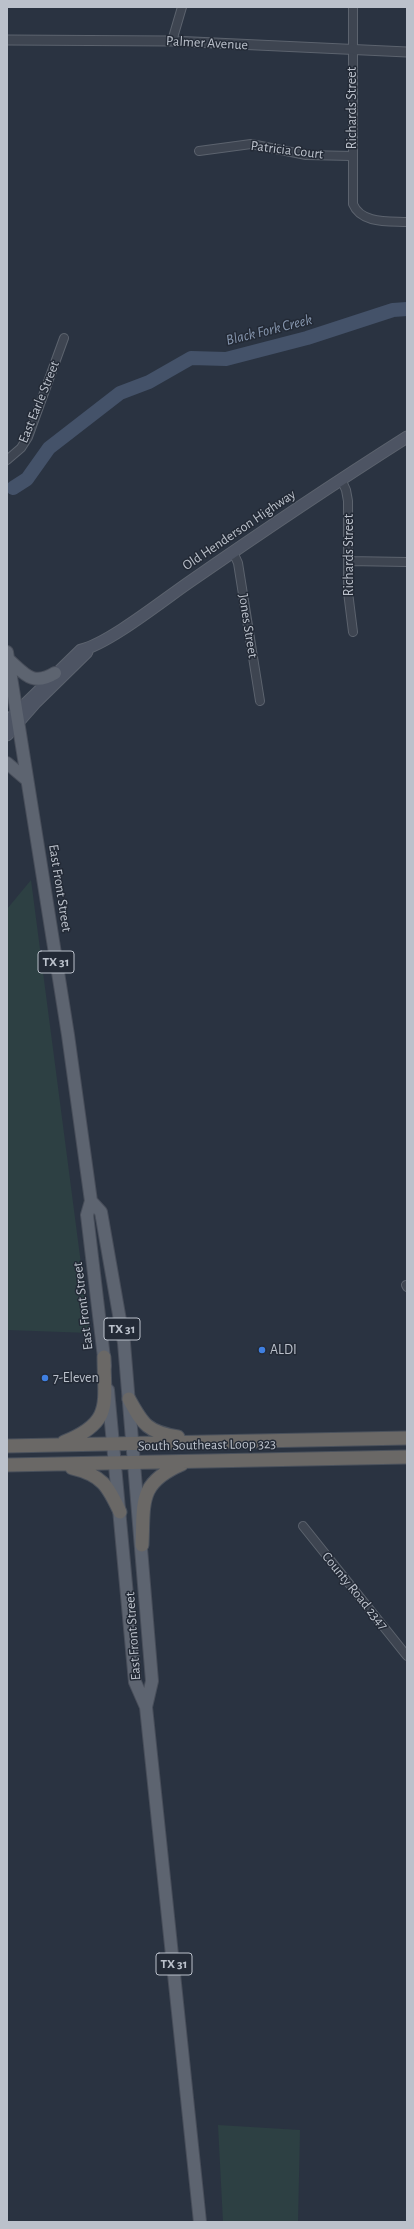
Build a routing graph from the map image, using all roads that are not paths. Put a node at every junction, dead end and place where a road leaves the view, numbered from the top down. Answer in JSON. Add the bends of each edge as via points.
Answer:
{"nodes":[{"id":1,"x":182,"y":7,"type":"edge"},
{"id":2,"x":354,"y":7,"type":"edge"},
{"id":3,"x":7,"y":40,"type":"edge"},
{"id":4,"x":172,"y":41,"type":"junction"},
{"id":5,"x":352,"y":51,"type":"junction"},
{"id":6,"x":407,"y":52,"type":"edge"},
{"id":7,"x":199,"y":151,"type":"dead end"},
{"id":8,"x":352,"y":156,"type":"junction"},
{"id":9,"x":407,"y":222,"type":"edge"},
{"id":10,"x":64,"y":338,"type":"dead end"},
{"id":11,"x":407,"y":437,"type":"edge"},
{"id":12,"x":7,"y":460,"type":"edge"},
{"id":13,"x":341,"y":480,"type":"junction"},
{"id":14,"x":233,"y":552,"type":"junction"},
{"id":15,"x":348,"y":561,"type":"junction"},
{"id":16,"x":407,"y":562,"type":"edge"},
{"id":17,"x":353,"y":632,"type":"dead end"},
{"id":18,"x":89,"y":648,"type":"junction"},
{"id":19,"x":8,"y":655,"type":"edge"},
{"id":20,"x":54,"y":674,"type":"junction"},
{"id":21,"x":260,"y":701,"type":"dead end"},
{"id":22,"x":16,"y":711,"type":"junction"},
{"id":23,"x":13,"y":723,"type":"edge"},
{"id":24,"x":7,"y":735,"type":"edge"},
{"id":25,"x":7,"y":763,"type":"edge"},
{"id":26,"x":27,"y":780,"type":"junction"},
{"id":27,"x":91,"y":1201,"type":"junction"},
{"id":28,"x":104,"y":1357,"type":"junction"},
{"id":29,"x":129,"y":1399,"type":"junction"},
{"id":30,"x":407,"y":1438,"type":"edge"},
{"id":31,"x":214,"y":1443,"type":"junction"},
{"id":32,"x":114,"y":1444,"type":"junction"},
{"id":33,"x":134,"y":1444,"type":"junction"},
{"id":34,"x":58,"y":1445,"type":"junction"},
{"id":35,"x":7,"y":1446,"type":"edge"},
{"id":36,"x":407,"y":1457,"type":"edge"},
{"id":37,"x":135,"y":1462,"type":"junction"},
{"id":38,"x":116,"y":1463,"type":"junction"},
{"id":39,"x":186,"y":1463,"type":"junction"},
{"id":40,"x":51,"y":1464,"type":"junction"},
{"id":41,"x":7,"y":1465,"type":"edge"},
{"id":42,"x":120,"y":1512,"type":"junction"},
{"id":43,"x":303,"y":1526,"type":"dead end"},
{"id":44,"x":142,"y":1545,"type":"junction"},
{"id":45,"x":407,"y":1656,"type":"edge"},
{"id":46,"x":146,"y":1707,"type":"junction"},
{"id":47,"x":200,"y":2222,"type":"edge"}],
"edges":[{"from":1,"to":4,"type":"street"},
{"from":2,"to":5,"type":"street","name":"Richards Street"},
{"from":3,"to":4,"type":"street","name":"Palmer Avenue"},
{"from":4,"to":5,"type":"street","name":"Palmer Avenue"},
{"from":5,"to":6,"type":"street","name":"Palmer Avenue"},
{"from":5,"to":8,"type":"street","name":"Richards Street"},
{"from":7,"to":8,"type":"street","name":"Patricia Court","via":[[251,144],[306,155]]},
{"from":8,"to":9,"type":"street","name":"Richards Street","via":[[352,197],[359,213],[371,219]]},
{"from":10,"to":12,"type":"street","name":"East Earle Street","via":[[28,437],[21,448]]},
{"from":11,"to":13,"type":"main road","name":"Old Henderson Highway"},
{"from":13,"to":14,"type":"main road","name":"Old Henderson Highway"},
{"from":13,"to":15,"type":"street","name":"Richards Street","via":[[348,501]]},
{"from":14,"to":18,"type":"main road","name":"Old Henderson Highway","via":[[126,626]]},
{"from":14,"to":21,"type":"street","name":"Jones Street","via":[[238,563]]},
{"from":15,"to":16,"type":"street"},
{"from":15,"to":17,"type":"street","name":"Richards Street","via":[[348,592]]},
{"from":18,"to":20,"type":"main road","name":"Old Henderson Highway","via":[[81,650]]},
{"from":18,"to":23,"type":"main road","name":"Old Henderson Highway","via":[[86,656]]},
{"from":19,"to":20,"type":"main road","via":[[32,679],[44,679]]},
{"from":19,"to":22,"type":"main road","name":"East Front Street","number":"TX 31"},
{"from":20,"to":22,"type":"main road","name":"Old Henderson Highway"},
{"from":22,"to":23,"type":"main road","name":"East Front Street","number":"TX 31"},
{"from":23,"to":24,"type":"main road","name":"Old Henderson Highway"},
{"from":23,"to":26,"type":"main road","name":"East Front Street","number":"TX 31"},
{"from":25,"to":26,"type":"main road"},
{"from":26,"to":27,"type":"main road","name":"East Front Street","number":"TX 31"},
{"from":27,"to":28,"type":"main road","name":"East Front Street","number":"TX 31","via":[[87,1215]]},
{"from":27,"to":29,"type":"main road","name":"East Front Street","number":"TX 31","via":[[102,1212],[124,1343]]},
{"from":28,"to":32,"type":"main road","name":"East Front Street","number":"TX 31"},
{"from":28,"to":34,"type":"highway","via":[[103,1404],[100,1417],[87,1432]]},
{"from":29,"to":31,"type":"highway","via":[[140,1419],[152,1431],[162,1435]]},
{"from":29,"to":33,"type":"main road","name":"East Front Street","number":"TX 31"},
{"from":30,"to":31,"type":"highway","name":"South Southeast Loop 323"},
{"from":31,"to":33,"type":"highway","name":"South Southeast Loop 323"},
{"from":32,"to":33,"type":"highway","name":"South Southeast Loop 323"},
{"from":32,"to":34,"type":"highway","name":"South Southeast Loop 323"},
{"from":32,"to":38,"type":"main road","name":"East Front Street","number":"TX 31"},
{"from":33,"to":37,"type":"main road","name":"East Front Street","number":"TX 31"},
{"from":34,"to":35,"type":"highway","name":"South Southeast Loop 323"},
{"from":36,"to":39,"type":"highway","name":"South Southeast Loop 323"},
{"from":37,"to":38,"type":"highway","name":"South Southeast Loop 323"},
{"from":37,"to":39,"type":"highway","name":"South Southeast Loop 323"},
{"from":37,"to":44,"type":"main road","name":"East Front Street","number":"TX 31"},
{"from":38,"to":40,"type":"highway","name":"South Southeast Loop 323"},
{"from":38,"to":42,"type":"main road","name":"East Front Street","number":"TX 31"},
{"from":39,"to":44,"type":"highway","via":[[158,1477],[149,1487],[144,1505]]},
{"from":40,"to":41,"type":"highway","name":"South Southeast Loop 323"},
{"from":40,"to":42,"type":"highway","via":[[86,1471],[98,1477],[108,1487]]},
{"from":42,"to":46,"type":"main road","name":"East Front Street","number":"TX 31","via":[[135,1682]]},
{"from":43,"to":45,"type":"street","name":"County Road 2347"},
{"from":44,"to":46,"type":"main road","name":"East Front Street","number":"TX 31","via":[[152,1681]]},
{"from":46,"to":47,"type":"main road","number":"TX 31"}]}
